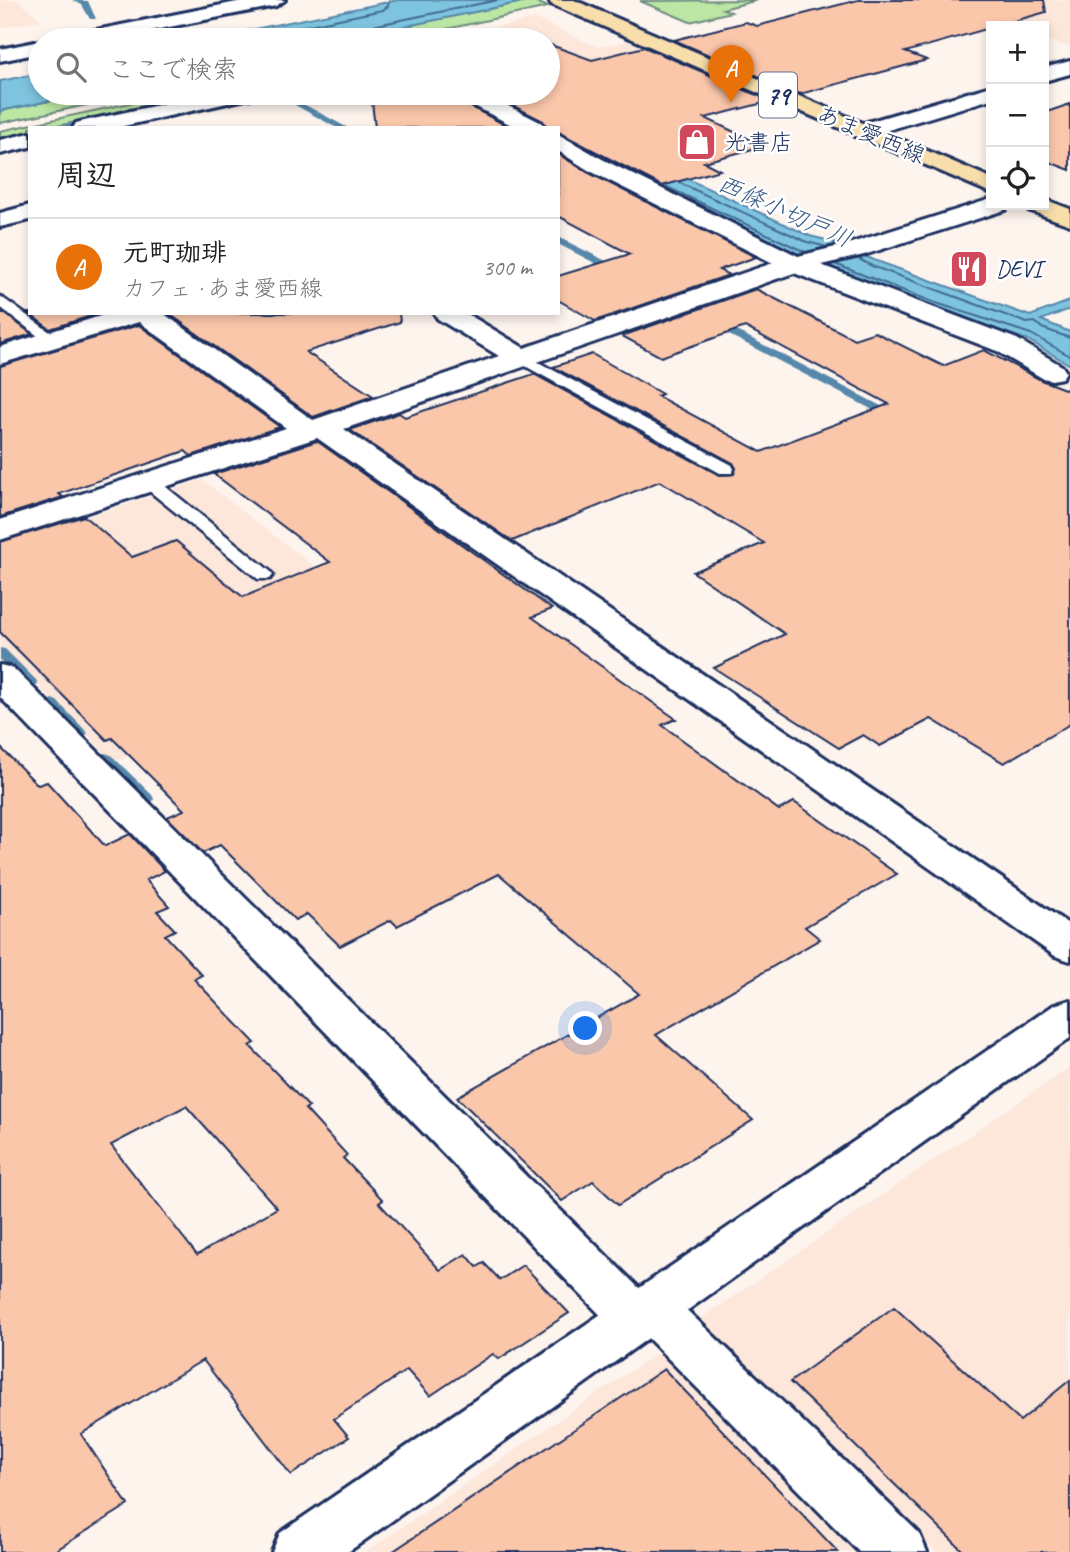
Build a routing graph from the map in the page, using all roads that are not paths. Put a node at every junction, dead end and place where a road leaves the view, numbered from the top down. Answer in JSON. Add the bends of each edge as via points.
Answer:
{"nodes":[{"id":1,"x":276,"y":0,"type":"edge"},
{"id":2,"x":591,"y":0,"type":"edge"},
{"id":3,"x":561,"y":1,"type":"edge"},
{"id":4,"x":240,"y":3,"type":"edge"},
{"id":5,"x":129,"y":28,"type":"edge"},
{"id":6,"x":28,"y":49,"type":"edge"},
{"id":7,"x":0,"y":55,"type":"edge"},
{"id":8,"x":1070,"y":66,"type":"edge"},
{"id":9,"x":1049,"y":73,"type":"edge"},
{"id":10,"x":986,"y":94,"type":"edge"},
{"id":11,"x":197,"y":105,"type":"edge"},
{"id":12,"x":490,"y":105,"type":"edge"},
{"id":13,"x":130,"y":123,"type":"edge"},
{"id":14,"x":887,"y":125,"type":"junction"},
{"id":15,"x":102,"y":126,"type":"edge"},
{"id":16,"x":530,"y":126,"type":"edge"},
{"id":17,"x":862,"y":131,"type":"junction"},
{"id":18,"x":28,"y":140,"type":"edge"},
{"id":19,"x":560,"y":142,"type":"edge"},
{"id":20,"x":0,"y":147,"type":"edge"},
{"id":21,"x":986,"y":167,"type":"edge"},
{"id":22,"x":986,"y":184,"type":"edge"},
{"id":23,"x":1049,"y":193,"type":"edge"},
{"id":24,"x":1070,"y":201,"type":"edge"},
{"id":25,"x":986,"y":208,"type":"edge"},
{"id":26,"x":1049,"y":210,"type":"edge"},
{"id":27,"x":28,"y":213,"type":"edge"},
{"id":28,"x":1070,"y":218,"type":"edge"},
{"id":29,"x":0,"y":220,"type":"edge"},
{"id":30,"x":800,"y":263,"type":"junction"},
{"id":31,"x":0,"y":300,"type":"edge"},
{"id":32,"x":133,"y":315,"type":"edge"},
{"id":33,"x":148,"y":315,"type":"edge"},
{"id":34,"x":450,"y":315,"type":"edge"},
{"id":35,"x":52,"y":340,"type":"junction"},
{"id":36,"x":0,"y":356,"type":"edge"},
{"id":37,"x":521,"y":358,"type":"junction"},
{"id":38,"x":1052,"y":372,"type":"dead end"},
{"id":39,"x":315,"y":429,"type":"junction"},
{"id":40,"x":726,"y":470,"type":"dead end"},
{"id":41,"x":149,"y":482,"type":"junction"},
{"id":42,"x":0,"y":530,"type":"edge"},
{"id":43,"x":264,"y":575,"type":"dead end"},
{"id":44,"x":0,"y":676,"type":"edge"},
{"id":45,"x":1070,"y":946,"type":"edge"},
{"id":46,"x":1070,"y":1016,"type":"edge"},
{"id":47,"x":643,"y":1313,"type":"junction"},
{"id":48,"x":300,"y":1552,"type":"edge"},
{"id":49,"x":898,"y":1552,"type":"edge"}],
"edges":[{"from":1,"to":4,"type":"street"},
{"from":2,"to":14,"type":"main road","name":"あま愛西線","number":"79"},
{"from":3,"to":17,"type":"main road","name":"あま愛西線","number":"79"},
{"from":4,"to":5,"type":"street"},
{"from":6,"to":7,"type":"street"},
{"from":8,"to":9,"type":"street"},
{"from":10,"to":14,"type":"street"},
{"from":11,"to":13,"type":"street"},
{"from":12,"to":16,"type":"street"},
{"from":13,"to":15,"type":"street"},
{"from":14,"to":17,"type":"street"},
{"from":14,"to":21,"type":"main road","name":"あま愛西線","number":"79"},
{"from":17,"to":22,"type":"main road","name":"あま愛西線","number":"79"},
{"from":18,"to":20,"type":"street"},
{"from":19,"to":30,"type":"street","via":[[596,165]]},
{"from":23,"to":24,"type":"main road"},
{"from":25,"to":30,"type":"street"},
{"from":26,"to":28,"type":"main road"},
{"from":27,"to":29,"type":"street"},
{"from":30,"to":37,"type":"street"},
{"from":30,"to":38,"type":"street","via":[[1007,345]]},
{"from":31,"to":35,"type":"lane"},
{"from":32,"to":35,"type":"street"},
{"from":33,"to":39,"type":"street"},
{"from":34,"to":37,"type":"street"},
{"from":35,"to":36,"type":"street"},
{"from":37,"to":39,"type":"street"},
{"from":37,"to":40,"type":"lane"},
{"from":39,"to":41,"type":"street"},
{"from":39,"to":45,"type":"street"},
{"from":41,"to":42,"type":"street"},
{"from":41,"to":43,"type":"lane"},
{"from":44,"to":47,"type":"street"},
{"from":46,"to":47,"type":"street"},
{"from":47,"to":48,"type":"street"},
{"from":47,"to":49,"type":"street"}]}
